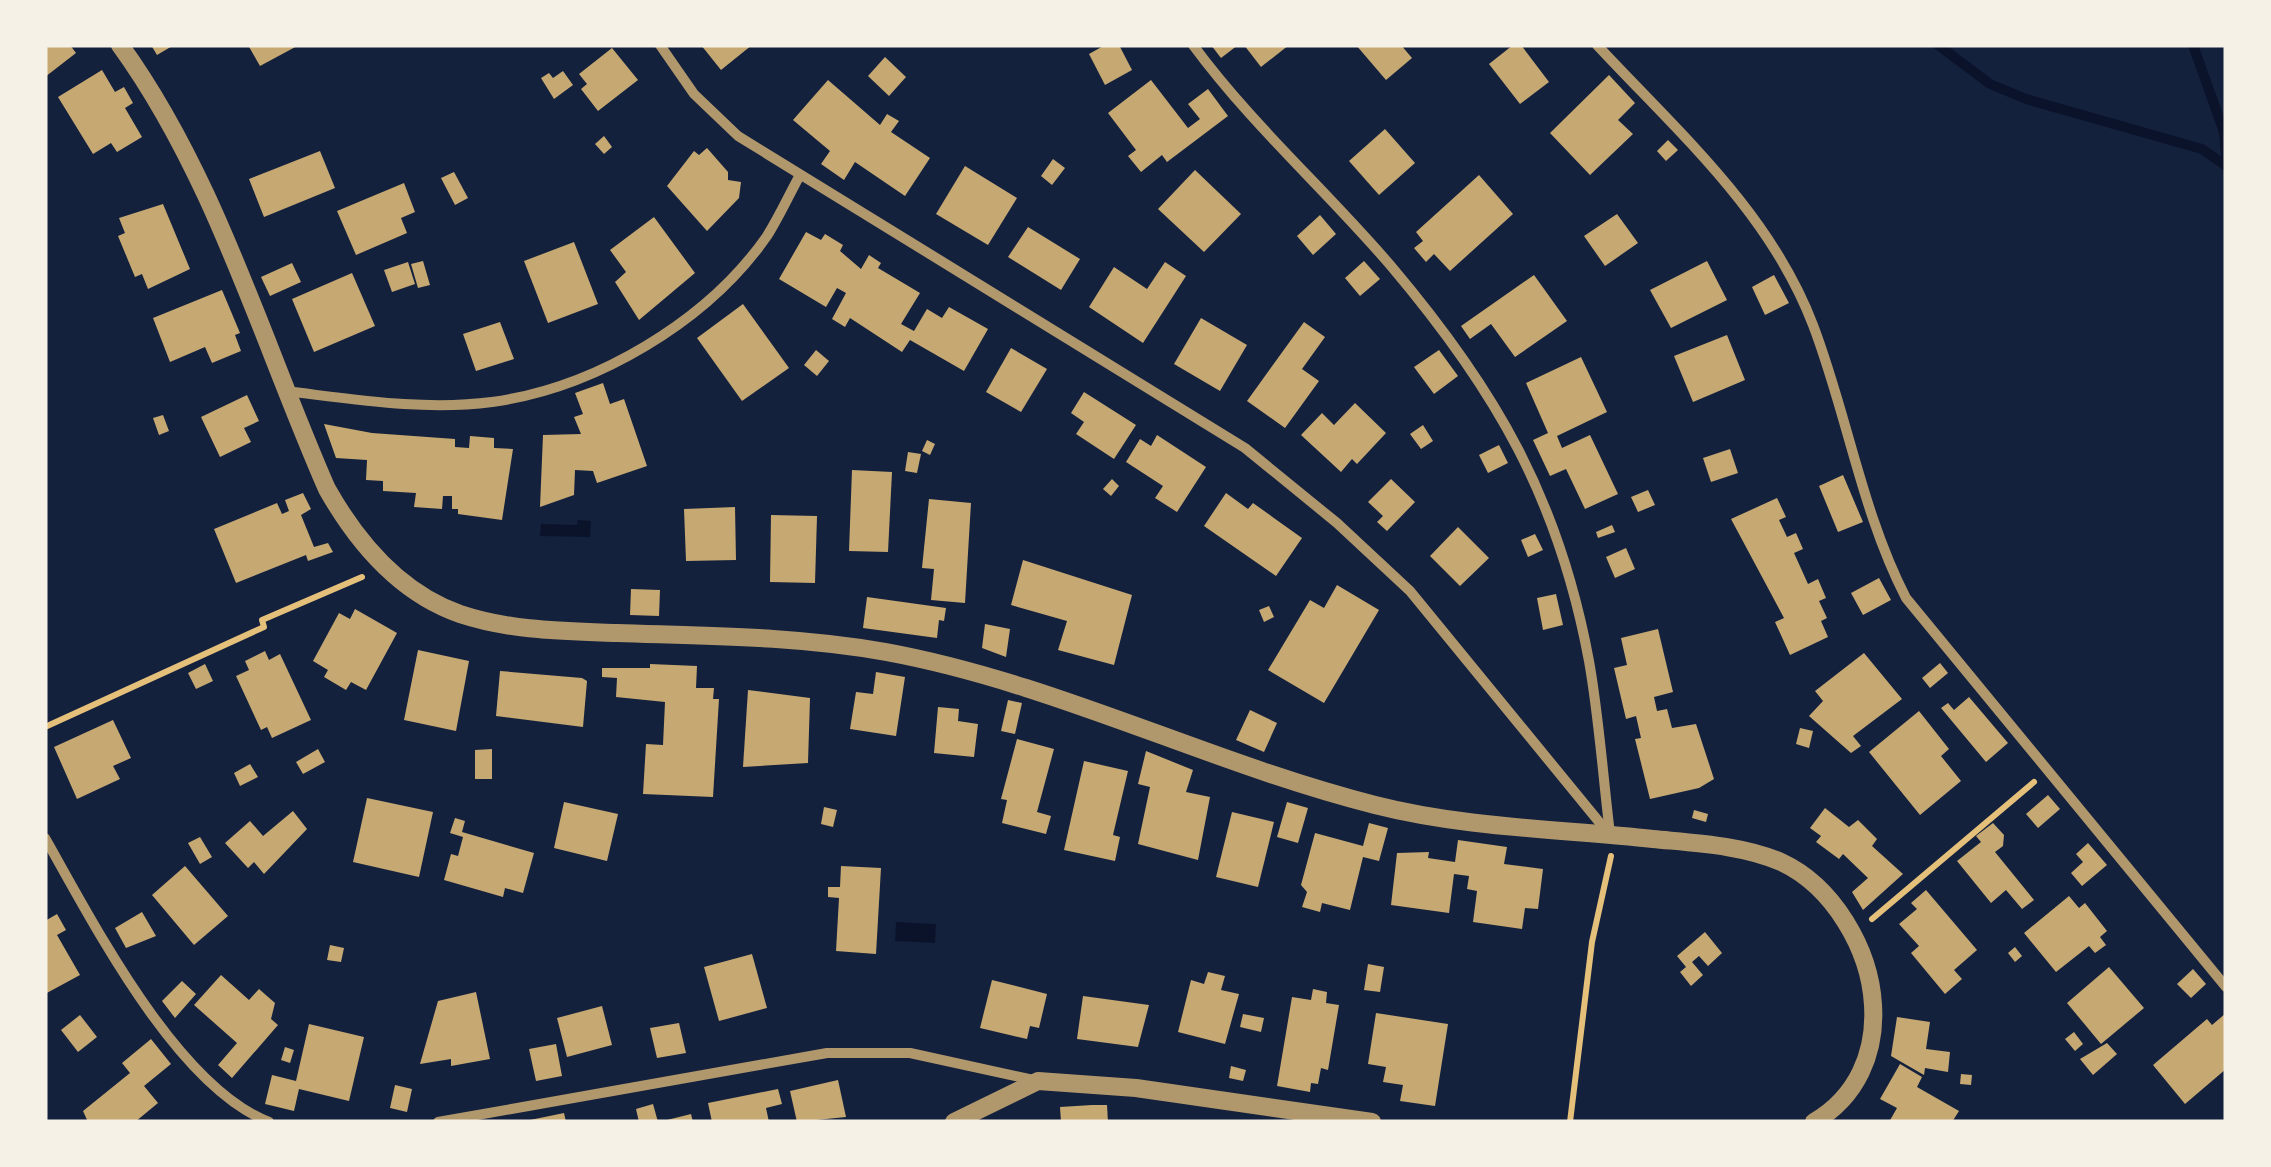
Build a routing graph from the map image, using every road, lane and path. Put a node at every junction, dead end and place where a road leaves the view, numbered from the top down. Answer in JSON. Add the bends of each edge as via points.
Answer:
{"nodes":[{"id":1,"x":120,"y":45,"type":"edge"},
{"id":2,"x":660,"y":45,"type":"edge"},
{"id":3,"x":1194,"y":45,"type":"edge"},
{"id":4,"x":1597,"y":45,"type":"edge"},
{"id":5,"x":800,"y":175,"type":"junction"},
{"id":6,"x":284,"y":391,"type":"junction"},
{"id":7,"x":360,"y":578,"type":"dead end"},
{"id":8,"x":45,"y":727,"type":"edge"},
{"id":9,"x":2047,"y":772,"type":"junction"},
{"id":10,"x":1613,"y":835,"type":"junction"},
{"id":11,"x":45,"y":838,"type":"edge"},
{"id":12,"x":1868,"y":922,"type":"dead end"},
{"id":13,"x":2226,"y":987,"type":"edge"},
{"id":14,"x":1038,"y":1081,"type":"junction"},
{"id":15,"x":270,"y":1122,"type":"edge"},
{"id":16,"x":438,"y":1122,"type":"edge"},
{"id":17,"x":954,"y":1122,"type":"edge"},
{"id":18,"x":1372,"y":1122,"type":"edge"},
{"id":19,"x":1570,"y":1122,"type":"edge"},
{"id":20,"x":1814,"y":1122,"type":"edge"}],
"edges":[{"from":1,"to":6,"type":"street","via":[[158,97],[195,169]]},
{"from":2,"to":5,"type":"street","via":[[694,94],[738,136]]},
{"from":3,"to":10,"type":"street","via":[[1265,134],[1436,322],[1524,454],[1574,593]]},
{"from":4,"to":9,"type":"street","via":[[1770,238],[1813,324],[1900,587]]},
{"from":5,"to":6,"type":"street","via":[[767,235],[692,314],[647,345],[547,392],[400,405]]},
{"from":5,"to":10,"type":"street","via":[[1245,448],[1433,616]]},
{"from":6,"to":10,"type":"street","via":[[327,489],[358,537],[401,580],[458,613],[532,630],[804,640],[886,652],[1027,686],[1248,767],[1376,805]]},
{"from":7,"to":8,"type":"path"},
{"from":9,"to":12,"type":"path"},
{"from":9,"to":13,"type":"street"},
{"from":10,"to":19,"type":"path"},
{"from":10,"to":20,"type":"street","via":[[1706,845],[1782,863],[1822,892],[1854,933],[1872,987],[1874,1029],[1851,1092]]},
{"from":11,"to":15,"type":"street","via":[[114,960],[182,1051],[240,1106]]},
{"from":14,"to":16,"type":"street","via":[[910,1053],[827,1053]]},
{"from":14,"to":17,"type":"street"},
{"from":14,"to":18,"type":"street"}]}
